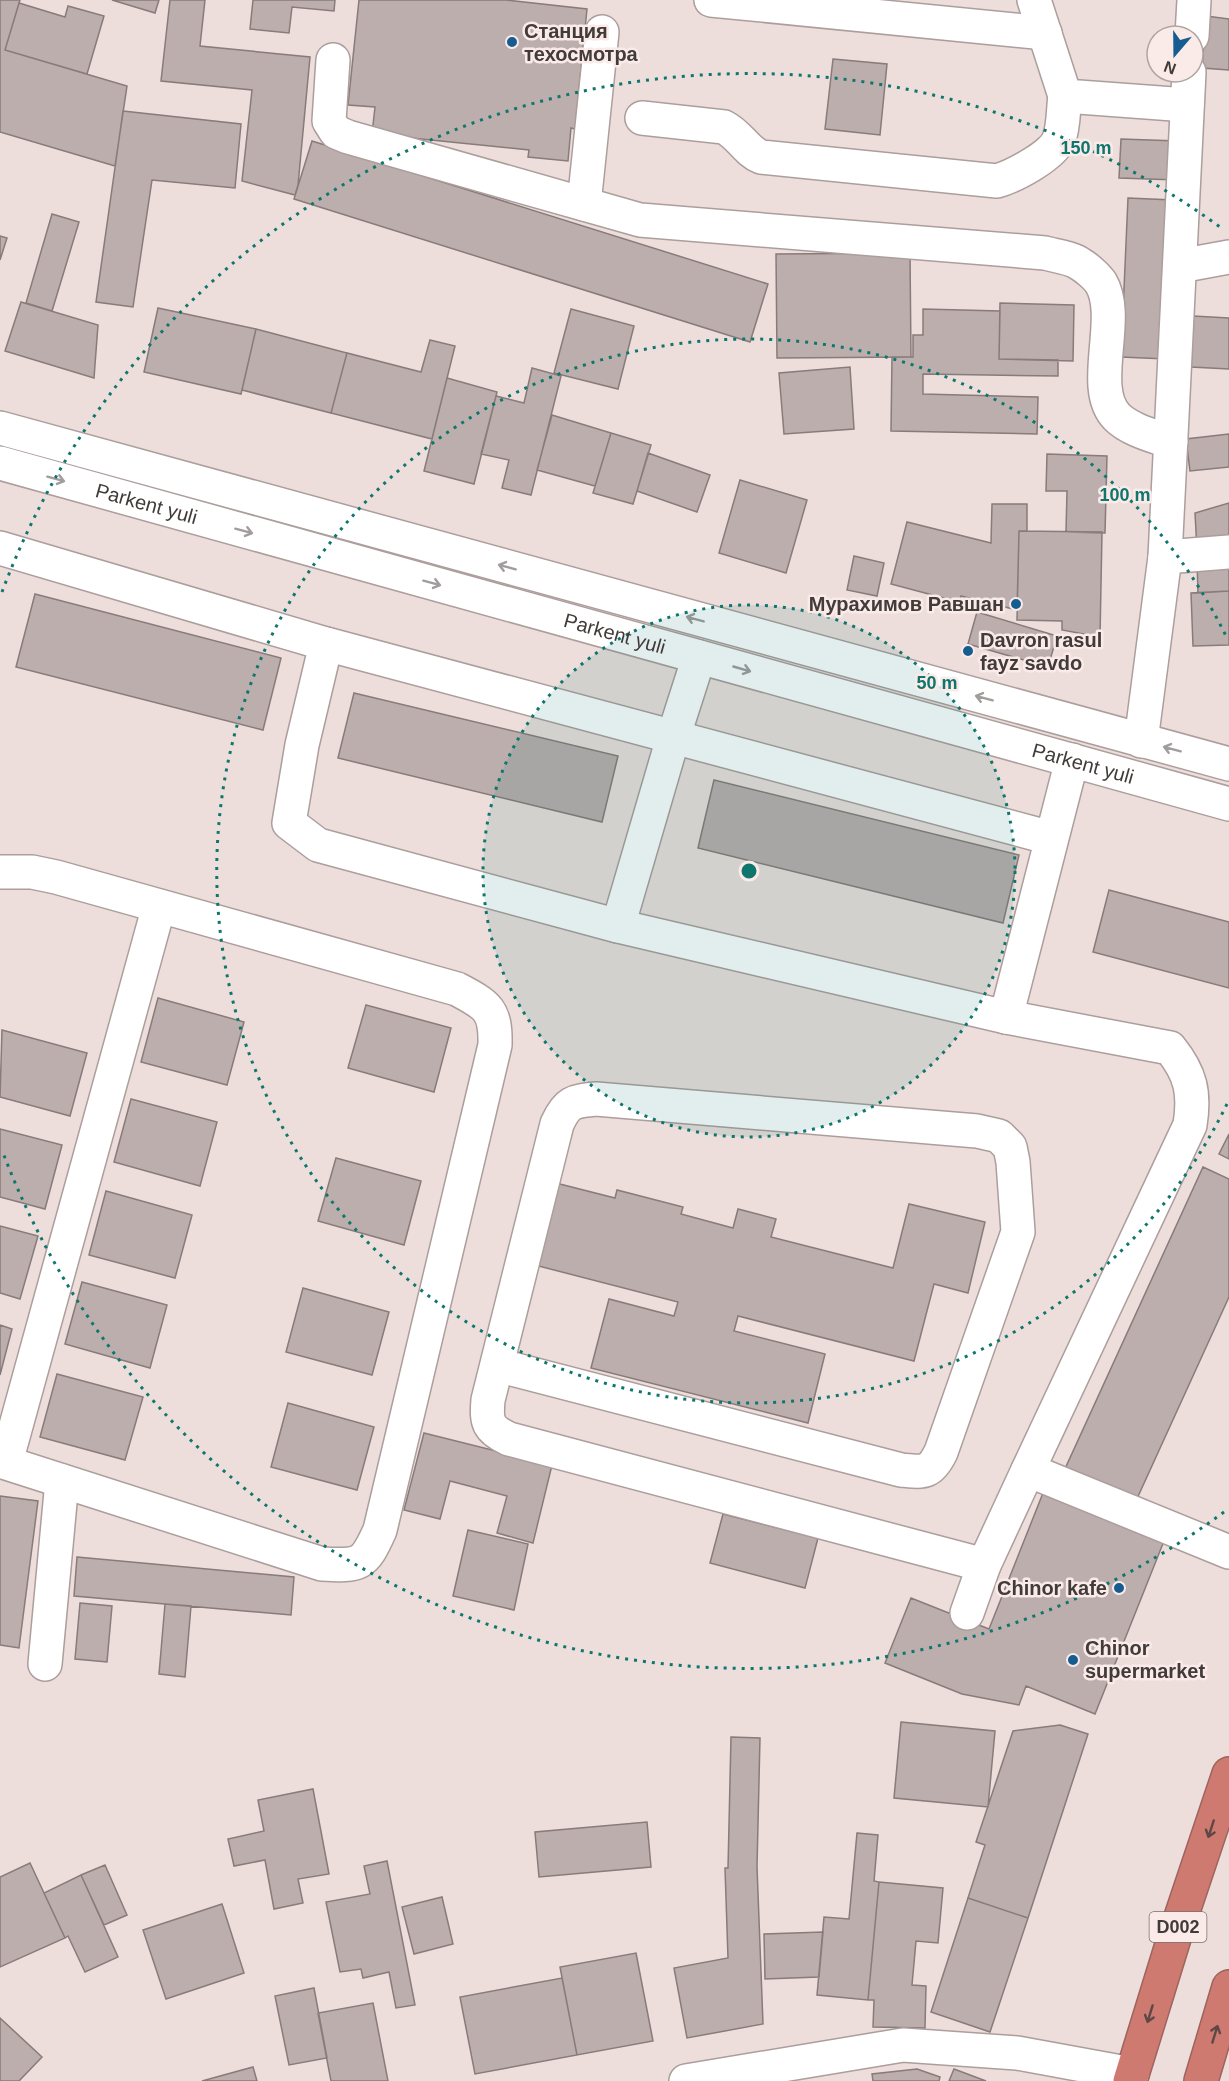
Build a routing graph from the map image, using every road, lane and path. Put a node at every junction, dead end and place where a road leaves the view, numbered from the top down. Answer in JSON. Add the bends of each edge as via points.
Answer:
{"nodes":[{"id":1,"x":711,"y":0,"type":"edge"},
{"id":2,"x":1034,"y":0,"type":"edge"},
{"id":3,"x":1194,"y":0,"type":"edge"},
{"id":4,"x":869,"y":8,"type":"edge"},
{"id":5,"x":1193,"y":24,"type":"edge"},
{"id":6,"x":602,"y":32,"type":"dead end"},
{"id":7,"x":1045,"y":33,"type":"junction"},
{"id":8,"x":333,"y":60,"type":"dead end"},
{"id":9,"x":1189,"y":84,"type":"edge"},
{"id":10,"x":1065,"y":96,"type":"junction"},
{"id":11,"x":1187,"y":105,"type":"junction"},
{"id":12,"x":642,"y":118,"type":"dead end"},
{"id":13,"x":584,"y":204,"type":"junction"},
{"id":14,"x":1229,"y":257,"type":"edge"},
{"id":15,"x":1180,"y":266,"type":"junction"},
{"id":16,"x":0,"y":428,"type":"edge"},
{"id":17,"x":1171,"y":442,"type":"junction"},
{"id":18,"x":0,"y":463,"type":"edge"},
{"id":19,"x":0,"y":548,"type":"edge"},
{"id":20,"x":1229,"y":552,"type":"edge"},
{"id":21,"x":1166,"y":557,"type":"junction"},
{"id":22,"x":326,"y":644,"type":"junction"},
{"id":23,"x":699,"y":657,"type":"junction"},
{"id":24,"x":673,"y":738,"type":"junction"},
{"id":25,"x":1141,"y":741,"type":"junction"},
{"id":26,"x":1072,"y":760,"type":"junction"},
{"id":27,"x":1229,"y":764,"type":"edge"},
{"id":28,"x":1229,"y":804,"type":"edge"},
{"id":29,"x":1051,"y":838,"type":"junction"},
{"id":30,"x":0,"y":872,"type":"edge"},
{"id":31,"x":159,"y":906,"type":"junction"},
{"id":32,"x":618,"y":926,"type":"junction"},
{"id":33,"x":1006,"y":1017,"type":"junction"},
{"id":34,"x":497,"y":1365,"type":"junction"},
{"id":35,"x":3,"y":1462,"type":"edge"},
{"id":36,"x":1028,"y":1470,"type":"junction"},
{"id":37,"x":62,"y":1481,"type":"junction"},
{"id":38,"x":1229,"y":1552,"type":"edge"},
{"id":39,"x":984,"y":1565,"type":"junction"},
{"id":40,"x":967,"y":1613,"type":"dead end"},
{"id":41,"x":45,"y":1664,"type":"dead end"},
{"id":42,"x":1229,"y":1773,"type":"edge"},
{"id":43,"x":1229,"y":1987,"type":"edge"},
{"id":44,"x":1131,"y":2078,"type":"edge"},
{"id":45,"x":686,"y":2081,"type":"edge"},
{"id":46,"x":1201,"y":2081,"type":"edge"}],
"edges":[{"from":1,"to":4,"type":"street"},
{"from":2,"to":7,"type":"street"},
{"from":3,"to":5,"type":"street"},
{"from":4,"to":7,"type":"street"},
{"from":6,"to":13,"type":"street"},
{"from":7,"to":10,"type":"street"},
{"from":8,"to":13,"type":"street","via":[[329,121],[336,132]]},
{"from":9,"to":11,"type":"street"},
{"from":10,"to":11,"type":"street"},
{"from":10,"to":12,"type":"street","via":[[1055,147],[1019,172],[997,181],[761,157],[724,127]]},
{"from":11,"to":15,"type":"street"},
{"from":13,"to":17,"type":"street","via":[[640,219],[1045,253],[1079,262],[1100,282],[1108,303],[1107,404],[1117,418]]},
{"from":14,"to":15,"type":"street"},
{"from":15,"to":17,"type":"street"},
{"from":25,"to":16,"type":"street","name":"Parkent yuli","one_way":true},
{"from":17,"to":21,"type":"street"},
{"from":18,"to":23,"type":"street","name":"Parkent yuli","one_way":true},
{"from":19,"to":22,"type":"street"},
{"from":20,"to":21,"type":"street"},
{"from":21,"to":25,"type":"street"},
{"from":22,"to":24,"type":"street"},
{"from":22,"to":32,"type":"street","via":[[302,745],[289,823],[318,845]]},
{"from":23,"to":24,"type":"street"},
{"from":23,"to":26,"type":"street","name":"Parkent yuli","one_way":true},
{"from":24,"to":29,"type":"street"},
{"from":24,"to":32,"type":"street"},
{"from":27,"to":25,"type":"street","name":"Parkent yuli","one_way":true},
{"from":26,"to":28,"type":"street","name":"Parkent yuli"},
{"from":26,"to":29,"type":"street"},
{"from":29,"to":33,"type":"street"},
{"from":30,"to":31,"type":"street","via":[[56,877]]},
{"from":31,"to":35,"type":"street"},
{"from":31,"to":37,"type":"street","via":[[457,989],[483,1003],[496,1023],[495,1045],[380,1530],[370,1554],[352,1565],[322,1564]]},
{"from":32,"to":33,"type":"street"},
{"from":33,"to":36,"type":"street","via":[[1170,1048],[1184,1064],[1193,1106],[1190,1125]]},
{"from":34,"to":34,"type":"street","via":[[556,1124],[563,1109],[577,1101],[596,1099],[977,1131],[999,1136],[1010,1147],[1018,1232],[941,1452],[935,1465],[922,1472],[901,1470]]},
{"from":34,"to":39,"type":"street","via":[[486,1419],[495,1432],[509,1439]]},
{"from":35,"to":37,"type":"street"},
{"from":36,"to":38,"type":"street"},
{"from":36,"to":39,"type":"street"},
{"from":37,"to":41,"type":"street"},
{"from":39,"to":40,"type":"street"},
{"from":42,"to":44,"type":"highway","number":"D002","one_way":true},
{"from":46,"to":43,"type":"highway","one_way":true},
{"from":44,"to":45,"type":"street","via":[[1017,2053],[903,2045]]}]}
